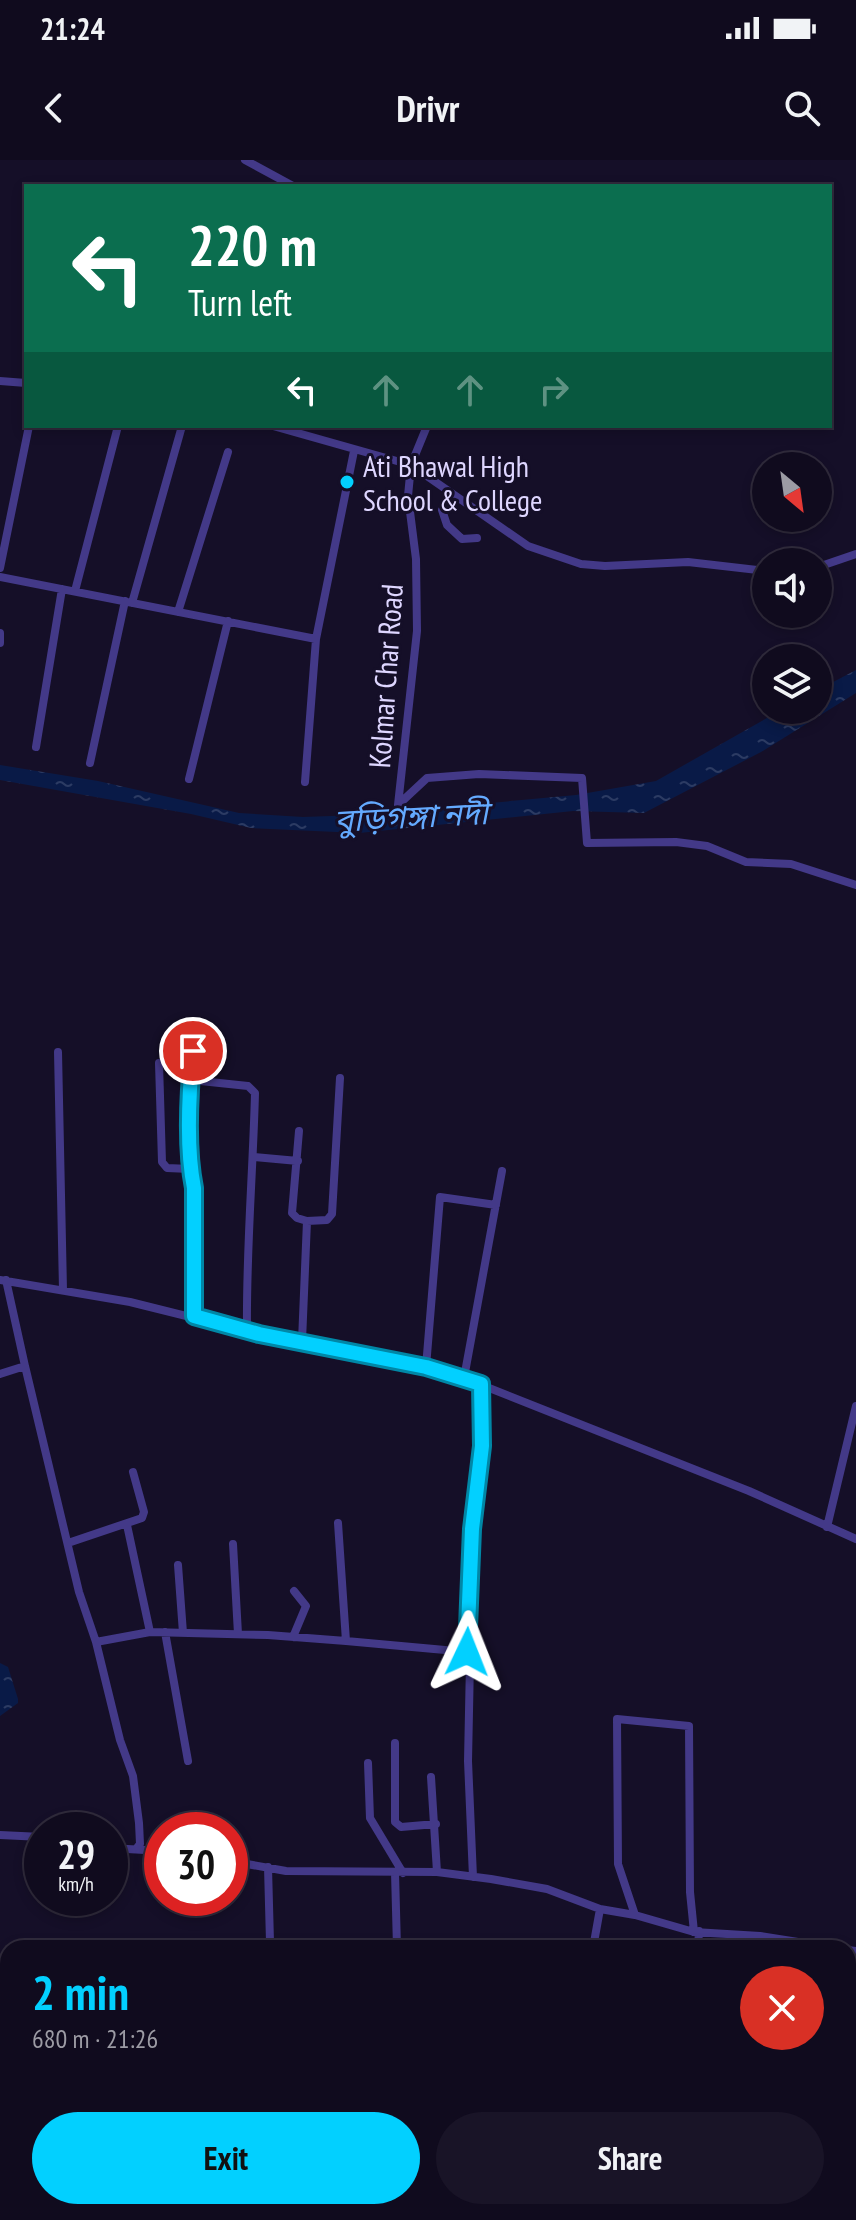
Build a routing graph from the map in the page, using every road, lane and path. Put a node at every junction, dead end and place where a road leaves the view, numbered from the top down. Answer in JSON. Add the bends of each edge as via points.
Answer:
{"nodes":[{"id":1,"x":245,"y":160,"type":"edge"},
{"id":2,"x":289,"y":184,"type":"edge"},
{"id":3,"x":0,"y":381,"type":"edge"},
{"id":4,"x":24,"y":383,"type":"edge"},
{"id":5,"x":29,"y":428,"type":"edge"},
{"id":6,"x":117,"y":428,"type":"edge"},
{"id":7,"x":181,"y":428,"type":"edge"},
{"id":8,"x":279,"y":428,"type":"edge"},
{"id":9,"x":426,"y":428,"type":"edge"},
{"id":10,"x":354,"y":451,"type":"junction"},
{"id":11,"x":228,"y":452,"type":"dead end"},
{"id":12,"x":411,"y":465,"type":"junction"},
{"id":13,"x":451,"y":494,"type":"junction"},
{"id":14,"x":477,"y":538,"type":"dead end"},
{"id":15,"x":856,"y":554,"type":"edge"},
{"id":16,"x":832,"y":562,"type":"edge"},
{"id":17,"x":0,"y":568,"type":"edge"},
{"id":18,"x":752,"y":569,"type":"edge"},
{"id":19,"x":0,"y":577,"type":"edge"},
{"id":20,"x":62,"y":589,"type":"junction"},
{"id":21,"x":75,"y":591,"type":"junction"},
{"id":22,"x":129,"y":602,"type":"junction"},
{"id":23,"x":178,"y":612,"type":"junction"},
{"id":24,"x":228,"y":621,"type":"junction"},
{"id":25,"x":0,"y":633,"type":"edge"},
{"id":26,"x":316,"y":639,"type":"junction"},
{"id":27,"x":0,"y":643,"type":"edge"},
{"id":28,"x":36,"y":747,"type":"dead end"},
{"id":29,"x":90,"y":763,"type":"dead end"},
{"id":30,"x":189,"y":779,"type":"dead end"},
{"id":31,"x":305,"y":782,"type":"dead end"},
{"id":32,"x":856,"y":885,"type":"edge"},
{"id":33,"x":196,"y":1023,"type":"dead end"},
{"id":34,"x":58,"y":1052,"type":"dead end"},
{"id":35,"x":159,"y":1063,"type":"dead end"},
{"id":36,"x":340,"y":1078,"type":"dead end"},
{"id":37,"x":191,"y":1080,"type":"junction"},
{"id":38,"x":299,"y":1131,"type":"dead end"},
{"id":39,"x":254,"y":1157,"type":"junction"},
{"id":40,"x":298,"y":1161,"type":"junction"},
{"id":41,"x":190,"y":1169,"type":"junction"},
{"id":42,"x":502,"y":1171,"type":"dead end"},
{"id":43,"x":496,"y":1205,"type":"junction"},
{"id":44,"x":307,"y":1221,"type":"junction"},
{"id":45,"x":3,"y":1280,"type":"edge"},
{"id":46,"x":63,"y":1290,"type":"junction"},
{"id":47,"x":194,"y":1316,"type":"junction"},
{"id":48,"x":247,"y":1330,"type":"junction"},
{"id":49,"x":302,"y":1341,"type":"junction"},
{"id":50,"x":25,"y":1366,"type":"junction"},
{"id":51,"x":426,"y":1367,"type":"junction"},
{"id":52,"x":0,"y":1374,"type":"edge"},
{"id":53,"x":464,"y":1378,"type":"junction"},
{"id":54,"x":481,"y":1384,"type":"junction"},
{"id":55,"x":856,"y":1406,"type":"edge"},
{"id":56,"x":133,"y":1472,"type":"dead end"},
{"id":57,"x":338,"y":1523,"type":"dead end"},
{"id":58,"x":127,"y":1525,"type":"junction"},
{"id":59,"x":827,"y":1527,"type":"junction"},
{"id":60,"x":856,"y":1539,"type":"edge"},
{"id":61,"x":68,"y":1543,"type":"junction"},
{"id":62,"x":233,"y":1544,"type":"dead end"},
{"id":63,"x":178,"y":1565,"type":"dead end"},
{"id":64,"x":294,"y":1591,"type":"dead end"},
{"id":65,"x":150,"y":1632,"type":"junction"},
{"id":66,"x":165,"y":1632,"type":"junction"},
{"id":67,"x":183,"y":1633,"type":"junction"},
{"id":68,"x":238,"y":1634,"type":"junction"},
{"id":69,"x":293,"y":1637,"type":"junction"},
{"id":70,"x":346,"y":1641,"type":"junction"},
{"id":71,"x":96,"y":1642,"type":"junction"},
{"id":72,"x":467,"y":1652,"type":"junction"},
{"id":73,"x":395,"y":1743,"type":"dead end"},
{"id":74,"x":188,"y":1761,"type":"dead end"},
{"id":75,"x":368,"y":1763,"type":"dead end"},
{"id":76,"x":431,"y":1777,"type":"dead end"},
{"id":77,"x":436,"y":1824,"type":"junction"},
{"id":78,"x":0,"y":1835,"type":"edge"},
{"id":79,"x":24,"y":1836,"type":"edge"},
{"id":80,"x":128,"y":1849,"type":"edge"},
{"id":81,"x":136,"y":1849,"type":"junction"},
{"id":82,"x":144,"y":1850,"type":"edge"},
{"id":83,"x":248,"y":1864,"type":"edge"},
{"id":84,"x":268,"y":1867,"type":"junction"},
{"id":85,"x":399,"y":1872,"type":"junction"},
{"id":86,"x":437,"y":1872,"type":"junction"},
{"id":87,"x":473,"y":1877,"type":"junction"},
{"id":88,"x":600,"y":1909,"type":"junction"},
{"id":89,"x":635,"y":1915,"type":"junction"},
{"id":90,"x":696,"y":1932,"type":"junction"},
{"id":91,"x":270,"y":1940,"type":"edge"},
{"id":92,"x":397,"y":1940,"type":"edge"},
{"id":93,"x":594,"y":1940,"type":"edge"},
{"id":94,"x":697,"y":1940,"type":"edge"},
{"id":95,"x":785,"y":1940,"type":"edge"}],
"edges":[{"from":1,"to":2,"type":"street"},
{"from":3,"to":4,"type":"street"},
{"from":5,"to":17,"type":"street"},
{"from":6,"to":21,"type":"street"},
{"from":7,"to":22,"type":"street"},
{"from":8,"to":10,"type":"street"},
{"from":9,"to":12,"type":"street"},
{"from":10,"to":12,"type":"street"},
{"from":10,"to":26,"type":"street"},
{"from":11,"to":23,"type":"street"},
{"from":12,"to":13,"type":"street"},
{"from":12,"to":32,"type":"street","name":"Kolmar Char Road","via":[[408,496],[417,631],[398,805],[427,778],[582,778],[587,843],[707,846],[746,862],[791,864]]},
{"from":13,"to":14,"type":"street","via":[[442,510],[447,525],[462,539]]},
{"from":13,"to":18,"type":"street","via":[[528,546],[581,564],[688,562]]},
{"from":15,"to":16,"type":"street"},
{"from":19,"to":20,"type":"street"},
{"from":20,"to":21,"type":"street"},
{"from":20,"to":28,"type":"street"},
{"from":21,"to":22,"type":"street"},
{"from":22,"to":23,"type":"street"},
{"from":22,"to":29,"type":"street"},
{"from":23,"to":24,"type":"street"},
{"from":24,"to":26,"type":"street"},
{"from":24,"to":30,"type":"street"},
{"from":25,"to":27,"type":"street"},
{"from":26,"to":31,"type":"street"},
{"from":33,"to":37,"type":"street"},
{"from":34,"to":46,"type":"street"},
{"from":35,"to":41,"type":"street","via":[[162,1162],[167,1168]]},
{"from":36,"to":44,"type":"street","via":[[332,1214],[327,1220]]},
{"from":37,"to":39,"type":"street","via":[[253,1089]]},
{"from":37,"to":41,"type":"street"},
{"from":38,"to":40,"type":"street"},
{"from":39,"to":40,"type":"street"},
{"from":39,"to":48,"type":"street"},
{"from":40,"to":44,"type":"street","via":[[292,1213]]},
{"from":41,"to":47,"type":"street"},
{"from":42,"to":43,"type":"street"},
{"from":43,"to":51,"type":"street","via":[[440,1197]]},
{"from":43,"to":53,"type":"street"},
{"from":44,"to":49,"type":"street"},
{"from":45,"to":46,"type":"street"},
{"from":45,"to":50,"type":"street"},
{"from":46,"to":47,"type":"street"},
{"from":47,"to":48,"type":"street"},
{"from":48,"to":49,"type":"street"},
{"from":49,"to":51,"type":"street"},
{"from":50,"to":52,"type":"street"},
{"from":50,"to":61,"type":"street"},
{"from":51,"to":53,"type":"street"},
{"from":53,"to":54,"type":"street"},
{"from":54,"to":59,"type":"street"},
{"from":54,"to":72,"type":"street","via":[[482,1446]]},
{"from":55,"to":59,"type":"street"},
{"from":56,"to":58,"type":"street","via":[[144,1515]]},
{"from":57,"to":70,"type":"street"},
{"from":58,"to":61,"type":"street"},
{"from":58,"to":65,"type":"street"},
{"from":59,"to":60,"type":"street"},
{"from":61,"to":71,"type":"street"},
{"from":62,"to":68,"type":"street"},
{"from":63,"to":67,"type":"street"},
{"from":64,"to":69,"type":"street","via":[[306,1606]]},
{"from":65,"to":66,"type":"street"},
{"from":65,"to":71,"type":"street"},
{"from":66,"to":67,"type":"street"},
{"from":66,"to":74,"type":"street"},
{"from":67,"to":68,"type":"street"},
{"from":68,"to":69,"type":"street"},
{"from":69,"to":70,"type":"street"},
{"from":70,"to":72,"type":"street"},
{"from":71,"to":81,"type":"street","via":[[133,1776],[140,1844]]},
{"from":72,"to":87,"type":"street"},
{"from":73,"to":77,"type":"street","via":[[395,1822],[401,1827]]},
{"from":75,"to":85,"type":"street","via":[[370,1818]]},
{"from":76,"to":77,"type":"street"},
{"from":77,"to":86,"type":"street"},
{"from":78,"to":79,"type":"street"},
{"from":80,"to":81,"type":"street"},
{"from":81,"to":82,"type":"street"},
{"from":83,"to":84,"type":"street"},
{"from":84,"to":85,"type":"street"},
{"from":84,"to":91,"type":"street"},
{"from":85,"to":86,"type":"street"},
{"from":85,"to":92,"type":"street"},
{"from":86,"to":87,"type":"street"},
{"from":87,"to":88,"type":"street","via":[[547,1889]]},
{"from":88,"to":89,"type":"street"},
{"from":88,"to":93,"type":"street"},
{"from":89,"to":90,"type":"street"},
{"from":89,"to":90,"type":"street","via":[[618,1864],[617,1719],[689,1726],[690,1892]]},
{"from":90,"to":94,"type":"street"},
{"from":90,"to":95,"type":"street"}]}
